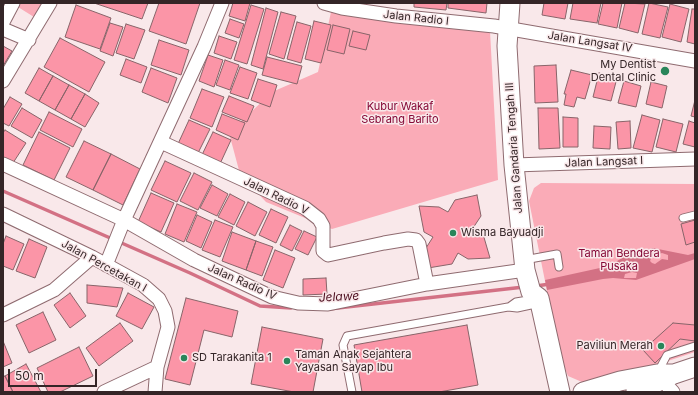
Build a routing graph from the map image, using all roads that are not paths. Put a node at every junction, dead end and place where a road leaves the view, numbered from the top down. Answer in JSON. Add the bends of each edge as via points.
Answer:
{"nodes":[{"id":1,"x":13,"y":3,"type":"edge"},
{"id":2,"x":50,"y":3,"type":"edge"},
{"id":3,"x":222,"y":3,"type":"edge"},
{"id":4,"x":324,"y":3,"type":"edge"},
{"id":5,"x":510,"y":3,"type":"edge"},
{"id":6,"x":3,"y":22,"type":"edge"},
{"id":7,"x":3,"y":29,"type":"edge"},
{"id":8,"x":508,"y":29,"type":"junction"},
{"id":9,"x":29,"y":40,"type":"junction"},
{"id":10,"x":695,"y":60,"type":"edge"},
{"id":11,"x":3,"y":81,"type":"edge"},
{"id":12,"x":160,"y":142,"type":"junction"},
{"id":13,"x":695,"y":158,"type":"edge"},
{"id":14,"x":3,"y":164,"type":"edge"},
{"id":15,"x":514,"y":165,"type":"junction"},
{"id":16,"x":3,"y":214,"type":"edge"},
{"id":17,"x":695,"y":215,"type":"edge"},
{"id":18,"x":683,"y":218,"type":"dead end"},
{"id":19,"x":122,"y":224,"type":"junction"},
{"id":20,"x":92,"y":257,"type":"junction"},
{"id":21,"x":106,"y":265,"type":"junction"},
{"id":22,"x":559,"y":267,"type":"dead end"},
{"id":23,"x":428,"y":284,"type":"junction"},
{"id":24,"x":530,"y":289,"type":"junction"},
{"id":25,"x":3,"y":315,"type":"edge"},
{"id":26,"x":695,"y":346,"type":"edge"},
{"id":27,"x":695,"y":366,"type":"edge"},
{"id":28,"x":157,"y":367,"type":"junction"},
{"id":29,"x":667,"y":380,"type":"edge"},
{"id":30,"x":104,"y":392,"type":"edge"},
{"id":31,"x":155,"y":392,"type":"edge"},
{"id":32,"x":352,"y":392,"type":"edge"},
{"id":33,"x":549,"y":392,"type":"edge"},
{"id":34,"x":560,"y":392,"type":"edge"},
{"id":35,"x":584,"y":392,"type":"edge"},
{"id":36,"x":636,"y":392,"type":"edge"}],
"edges":[{"from":1,"to":6,"type":"street"},
{"from":2,"to":9,"type":"street"},
{"from":3,"to":12,"type":"street"},
{"from":4,"to":8,"type":"street","name":"Jalan Radio I","via":[[396,16]]},
{"from":5,"to":8,"type":"main road","name":"Jalan Gandaria Tengah III"},
{"from":7,"to":9,"type":"street"},
{"from":8,"to":10,"type":"street","name":"Jalan Langsat IV"},
{"from":8,"to":15,"type":"main road","name":"Jalan Gandaria Tengah III"},
{"from":9,"to":11,"type":"street"},
{"from":12,"to":19,"type":"street"},
{"from":12,"to":23,"type":"street","name":"Jalan Radio V","via":[[305,208],[319,219],[323,226],[323,251],[328,255],[384,243],[416,240]]},
{"from":13,"to":15,"type":"street","name":"Jalan Langsat I"},
{"from":14,"to":19,"type":"street","name":"Jalan Radio IV"},
{"from":15,"to":24,"type":"main road","name":"Jalan Gandaria Tengah III"},
{"from":16,"to":20,"type":"street","name":"Jalan Percetakan I"},
{"from":17,"to":18,"type":"lane"},
{"from":19,"to":21,"type":"street"},
{"from":19,"to":23,"type":"street","name":"Jalan Radio IV","via":[[272,297],[298,303],[328,304]]},
{"from":20,"to":21,"type":"street","name":"Jalan Percetakan I"},
{"from":20,"to":25,"type":"street","via":[[54,290]]},
{"from":21,"to":28,"type":"street","name":"Jalan Percetakan I","via":[[143,286],[159,299],[166,311],[168,327]]},
{"from":22,"to":24,"type":"lane","via":[[557,254]]},
{"from":23,"to":24,"type":"street","name":"Jalan Radio IV"},
{"from":24,"to":32,"type":"lane","via":[[517,308],[508,307],[347,336],[343,345]]},
{"from":24,"to":33,"type":"main road","name":"Jalan Gandaria Tengah III"},
{"from":24,"to":34,"type":"main road","name":"Jalan Gandaria Tengah III"},
{"from":26,"to":29,"type":"lane","via":[[667,355]]},
{"from":27,"to":29,"type":"main road"},
{"from":28,"to":30,"type":"street"},
{"from":28,"to":31,"type":"street","name":"Jalan Percetakan I"},
{"from":29,"to":35,"type":"main road","via":[[620,381]]},
{"from":29,"to":36,"type":"main road"}]}
